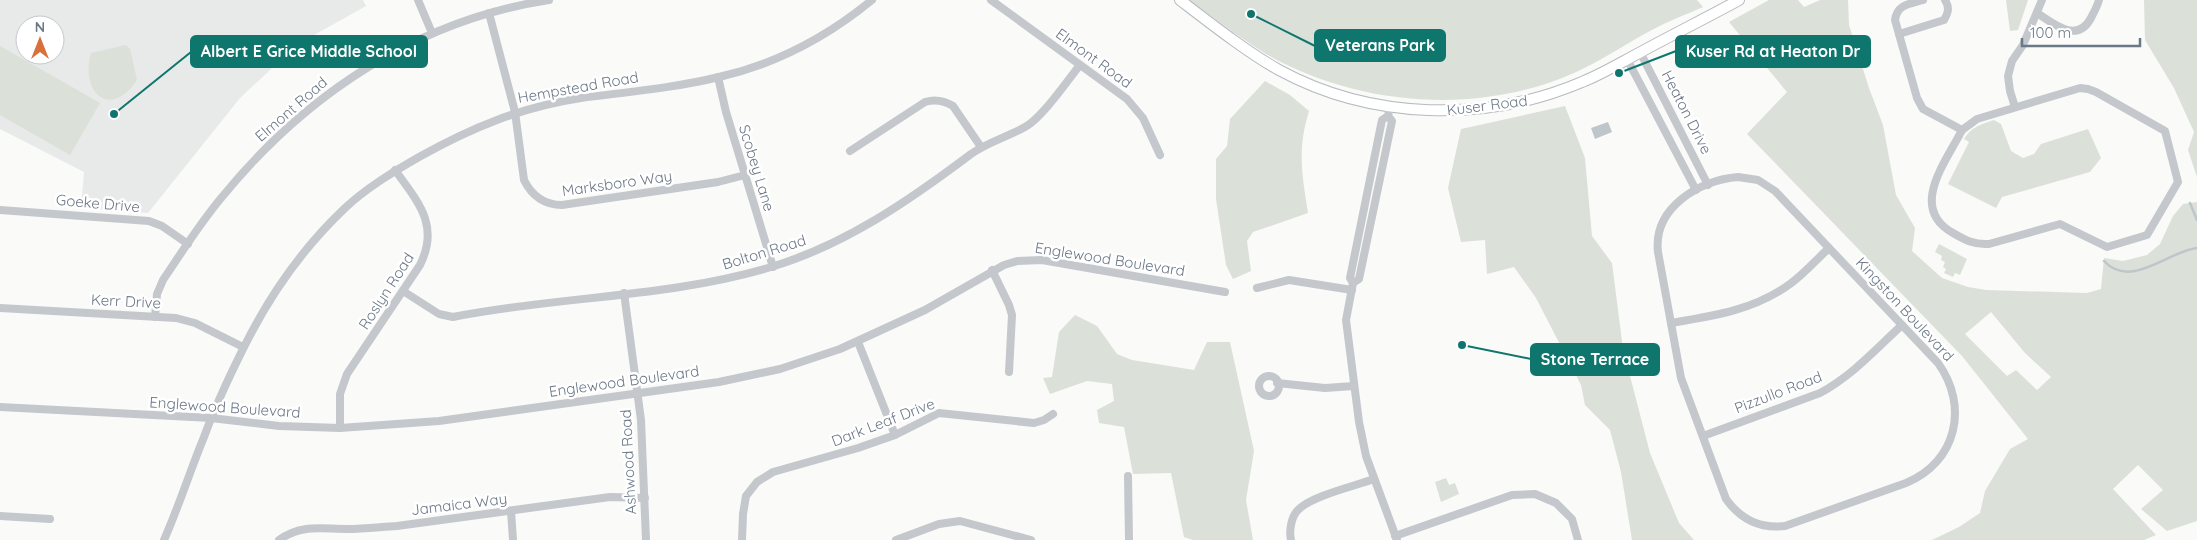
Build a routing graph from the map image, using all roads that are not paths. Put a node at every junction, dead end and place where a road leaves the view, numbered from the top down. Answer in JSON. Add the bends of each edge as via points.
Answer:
{"nodes":[{"id":1,"x":418,"y":0,"type":"edge"},
{"id":2,"x":547,"y":0,"type":"edge"},
{"id":3,"x":872,"y":0,"type":"edge"},
{"id":4,"x":991,"y":0,"type":"edge"},
{"id":5,"x":1180,"y":0,"type":"edge"},
{"id":6,"x":1739,"y":0,"type":"edge"},
{"id":7,"x":1923,"y":0,"type":"edge"},
{"id":8,"x":1945,"y":0,"type":"edge"},
{"id":9,"x":2042,"y":0,"type":"edge"},
{"id":10,"x":2099,"y":0,"type":"edge"},
{"id":11,"x":489,"y":13,"type":"junction"},
{"id":12,"x":2037,"y":13,"type":"junction"},
{"id":13,"x":432,"y":33,"type":"junction"},
{"id":14,"x":1900,"y":34,"type":"junction"},
{"id":15,"x":1640,"y":52,"type":"junction"},
{"id":16,"x":1627,"y":59,"type":"junction"},
{"id":17,"x":1080,"y":65,"type":"junction"},
{"id":18,"x":718,"y":77,"type":"junction"},
{"id":19,"x":2015,"y":107,"type":"junction"},
{"id":20,"x":1389,"y":111,"type":"junction"},
{"id":21,"x":515,"y":112,"type":"junction"},
{"id":22,"x":1962,"y":130,"type":"junction"},
{"id":23,"x":981,"y":147,"type":"junction"},
{"id":24,"x":850,"y":151,"type":"dead end"},
{"id":25,"x":1160,"y":155,"type":"dead end"},
{"id":26,"x":395,"y":170,"type":"junction"},
{"id":27,"x":745,"y":175,"type":"junction"},
{"id":28,"x":1708,"y":185,"type":"junction"},
{"id":29,"x":1696,"y":190,"type":"junction"},
{"id":30,"x":1366,"y":200,"type":"junction"},
{"id":31,"x":1375,"y":201,"type":"junction"},
{"id":32,"x":0,"y":210,"type":"edge"},
{"id":33,"x":188,"y":244,"type":"junction"},
{"id":34,"x":1829,"y":248,"type":"junction"},
{"id":35,"x":773,"y":266,"type":"junction"},
{"id":36,"x":992,"y":270,"type":"junction"},
{"id":37,"x":1352,"y":287,"type":"junction"},
{"id":38,"x":1257,"y":288,"type":"dead end"},
{"id":39,"x":403,"y":291,"type":"junction"},
{"id":40,"x":1225,"y":292,"type":"dead end"},
{"id":41,"x":624,"y":293,"type":"junction"},
{"id":42,"x":0,"y":308,"type":"edge"},
{"id":43,"x":155,"y":317,"type":"junction"},
{"id":44,"x":1671,"y":323,"type":"junction"},
{"id":45,"x":1902,"y":324,"type":"junction"},
{"id":46,"x":858,"y":342,"type":"junction"},
{"id":47,"x":243,"y":347,"type":"junction"},
{"id":48,"x":1010,"y":372,"type":"dead end"},
{"id":49,"x":1277,"y":382,"type":"dead end"},
{"id":50,"x":1354,"y":386,"type":"junction"},
{"id":51,"x":638,"y":394,"type":"junction"},
{"id":52,"x":0,"y":407,"type":"edge"},
{"id":53,"x":1053,"y":414,"type":"dead end"},
{"id":54,"x":211,"y":418,"type":"junction"},
{"id":55,"x":340,"y":428,"type":"junction"},
{"id":56,"x":895,"y":435,"type":"junction"},
{"id":57,"x":1703,"y":436,"type":"junction"},
{"id":58,"x":1128,"y":476,"type":"dead end"},
{"id":59,"x":1374,"y":479,"type":"junction"},
{"id":60,"x":645,"y":498,"type":"junction"},
{"id":61,"x":511,"y":511,"type":"junction"},
{"id":62,"x":0,"y":516,"type":"edge"},
{"id":63,"x":50,"y":519,"type":"dead end"},
{"id":64,"x":1396,"y":538,"type":"edge"},
{"id":65,"x":164,"y":540,"type":"edge"},
{"id":66,"x":279,"y":540,"type":"edge"},
{"id":67,"x":513,"y":540,"type":"edge"},
{"id":68,"x":646,"y":540,"type":"edge"},
{"id":69,"x":742,"y":540,"type":"edge"},
{"id":70,"x":896,"y":540,"type":"edge"},
{"id":71,"x":1032,"y":540,"type":"edge"},
{"id":72,"x":1129,"y":540,"type":"edge"},
{"id":73,"x":1290,"y":540,"type":"edge"},
{"id":74,"x":1578,"y":540,"type":"edge"}],
"edges":[{"from":1,"to":13,"type":"street"},
{"from":2,"to":11,"type":"street","name":"Elmont Road"},
{"from":3,"to":18,"type":"street","name":"Hempstead Road","via":[[835,28],[797,49],[765,63]]},
{"from":4,"to":17,"type":"street","name":"Elmont Road"},
{"from":5,"to":20,"type":"street","name":"Kuser Road","via":[[1278,69],[1331,92]]},
{"from":6,"to":15,"type":"street","name":"Kuser Road"},
{"from":7,"to":14,"type":"street","via":[[1903,6],[1896,12]]},
{"from":8,"to":14,"type":"street","via":[[1948,13],[1944,20]]},
{"from":9,"to":12,"type":"street"},
{"from":10,"to":12,"type":"street","via":[[2087,26],[2080,30],[2065,30]]},
{"from":11,"to":13,"type":"street","name":"Elmont Road"},
{"from":11,"to":21,"type":"street","name":"Marksboro Way"},
{"from":12,"to":19,"type":"street","via":[[2012,61],[2008,76]]},
{"from":13,"to":33,"type":"street","name":"Elmont Road","via":[[362,70],[314,104],[239,176]]},
{"from":14,"to":22,"type":"street","via":[[1917,98],[1923,109]]},
{"from":15,"to":16,"type":"street","name":"Kuser Road"},
{"from":15,"to":28,"type":"street","name":"Heaton Drive"},
{"from":16,"to":20,"type":"street","name":"Kuser Road","via":[[1573,86],[1535,99],[1462,110]]},
{"from":16,"to":29,"type":"street","name":"Heaton Drive"},
{"from":17,"to":23,"type":"street","name":"Bolton Road","via":[[1032,123]]},
{"from":17,"to":25,"type":"street","name":"Elmont Road","via":[[1136,109]]},
{"from":18,"to":21,"type":"street","name":"Hempstead Road","via":[[564,101]]},
{"from":18,"to":27,"type":"street","name":"Scobey Lane"},
{"from":19,"to":22,"type":"street","via":[[1977,119]]},
{"from":19,"to":22,"type":"street","via":[[2080,88],[2088,89],[2165,131],[2178,182],[2147,235],[2107,247],[2060,224],[1979,245],[1944,228],[1931,210],[1933,186]]},
{"from":20,"to":30,"type":"street","via":[[1382,120]]},
{"from":20,"to":31,"type":"street","via":[[1392,121]]},
{"from":21,"to":26,"type":"street","name":"Hempstead Road","via":[[452,138]]},
{"from":21,"to":27,"type":"street","name":"Marksboro Way","via":[[524,180],[534,195],[549,204],[562,205],[718,182]]},
{"from":23,"to":24,"type":"street","via":[[953,106],[931,100]]},
{"from":23,"to":35,"type":"street","name":"Bolton Road","via":[[925,189],[876,220],[825,247]]},
{"from":26,"to":39,"type":"street","name":"Roslyn Road","via":[[420,204],[428,235],[424,257]]},
{"from":26,"to":47,"type":"street","name":"Hempstead Road","via":[[346,207],[323,230],[276,292]]},
{"from":27,"to":35,"type":"street","name":"Scobey Lane"},
{"from":28,"to":29,"type":"street","name":"Kingston Boulevard"},
{"from":28,"to":34,"type":"street","name":"Kingston Boulevard","via":[[1738,177],[1768,185]]},
{"from":29,"to":44,"type":"street","name":"Kingston Boulevard","via":[[1664,217],[1658,236]]},
{"from":30,"to":31,"type":"street"},
{"from":30,"to":37,"type":"street","via":[[1350,278]]},
{"from":31,"to":37,"type":"street","via":[[1360,279]]},
{"from":32,"to":33,"type":"street","name":"Goeke Drive","via":[[149,221]]},
{"from":33,"to":43,"type":"street","name":"Elmont Road","via":[[160,285]]},
{"from":34,"to":44,"type":"street","via":[[1791,283],[1761,301],[1728,313]]},
{"from":34,"to":45,"type":"street","name":"Kingston Boulevard"},
{"from":35,"to":41,"type":"street","name":"Bolton Road","via":[[710,282]]},
{"from":36,"to":40,"type":"street","name":"Englewood Boulevard","via":[[1017,261],[1042,260]]},
{"from":36,"to":46,"type":"street","name":"Englewood Boulevard","via":[[925,310]]},
{"from":36,"to":48,"type":"street","via":[[1012,315]]},
{"from":37,"to":38,"type":"street","via":[[1289,280]]},
{"from":37,"to":50,"type":"street","via":[[1346,320]]},
{"from":39,"to":41,"type":"street","name":"Bolton Road","via":[[439,314],[453,317]]},
{"from":39,"to":55,"type":"street","name":"Roslyn Road","via":[[347,374],[340,394]]},
{"from":41,"to":51,"type":"street","name":"Ashwood Road"},
{"from":42,"to":43,"type":"street","name":"Kerr Drive"},
{"from":43,"to":47,"type":"street","name":"Kerr Drive","via":[[189,321]]},
{"from":44,"to":57,"type":"street","name":"Kingston Boulevard","via":[[1681,378]]},
{"from":45,"to":57,"type":"street","name":"Pizzullo Road","via":[[1856,368],[1820,393]]},
{"from":45,"to":57,"type":"street","name":"Kingston Boulevard","via":[[1945,372],[1955,406],[1954,426],[1947,448],[1932,467],[1912,481],[1785,526],[1766,526],[1748,520],[1726,498]]},
{"from":46,"to":51,"type":"street","name":"Englewood Boulevard","via":[[810,360],[758,374]]},
{"from":46,"to":56,"type":"street"},
{"from":47,"to":54,"type":"street","name":"Hempstead Road"},
{"from":49,"to":50,"type":"street","via":[[1325,388]]},
{"from":50,"to":59,"type":"street","via":[[1364,448]]},
{"from":51,"to":55,"type":"street","name":"Englewood Boulevard","via":[[422,423]]},
{"from":51,"to":60,"type":"street","name":"Ashwood Road"},
{"from":52,"to":54,"type":"street","name":"Englewood Boulevard"},
{"from":53,"to":56,"type":"street","name":"Dark Leaf Drive","via":[[1034,423],[939,413]]},
{"from":54,"to":55,"type":"street","name":"Englewood Boulevard","via":[[279,426]]},
{"from":54,"to":65,"type":"street","name":"Hempstead Road"},
{"from":56,"to":69,"type":"street","name":"Dark Leaf Drive","via":[[765,475],[746,496]]},
{"from":58,"to":72,"type":"street"},
{"from":59,"to":64,"type":"street"},
{"from":59,"to":73,"type":"street","via":[[1309,501],[1292,520]]},
{"from":60,"to":61,"type":"street","name":"Jamaica Way","via":[[610,497]]},
{"from":60,"to":68,"type":"street","name":"Ashwood Road"},
{"from":61,"to":66,"type":"street","name":"Jamaica Way","via":[[367,528],[307,527]]},
{"from":61,"to":67,"type":"street"},
{"from":62,"to":63,"type":"street"},
{"from":64,"to":74,"type":"street","via":[[1512,495],[1536,494],[1556,503],[1572,519]]},
{"from":70,"to":71,"type":"street","via":[[939,524],[960,521]]}]}
